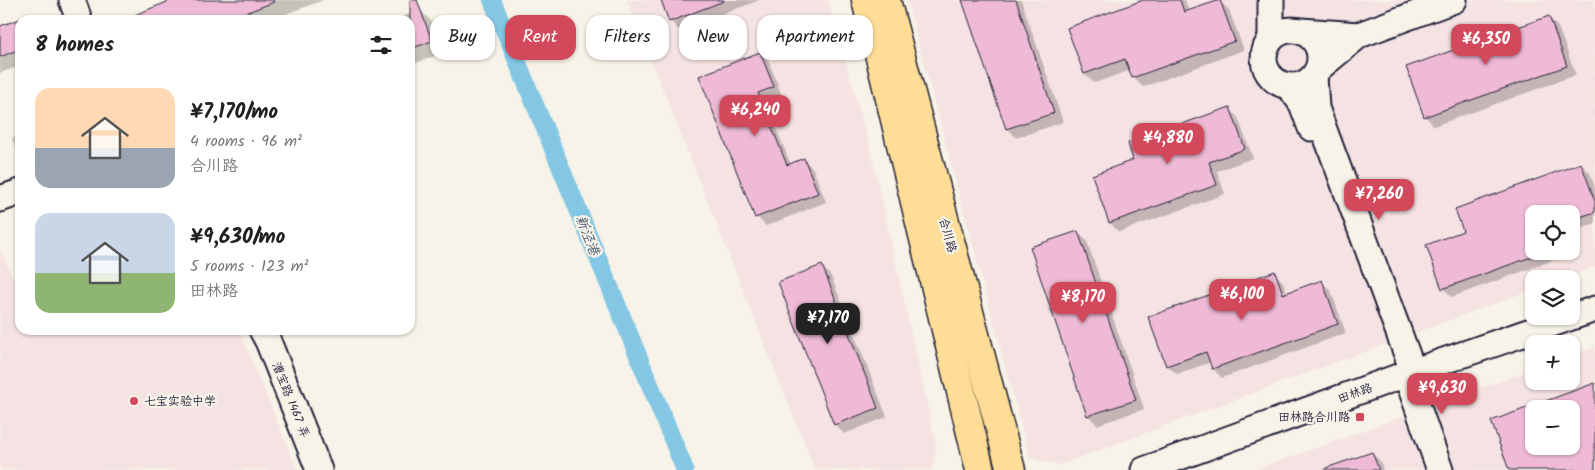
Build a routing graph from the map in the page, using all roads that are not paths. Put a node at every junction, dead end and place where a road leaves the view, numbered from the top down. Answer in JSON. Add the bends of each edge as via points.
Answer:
{"nodes":[{"id":1,"x":72,"y":0,"type":"edge"},
{"id":2,"x":866,"y":0,"type":"edge"},
{"id":3,"x":886,"y":0,"type":"edge"},
{"id":4,"x":1271,"y":0,"type":"edge"},
{"id":5,"x":1454,"y":0,"type":"edge"},
{"id":6,"x":77,"y":15,"type":"edge"},
{"id":7,"x":1299,"y":30,"type":"junction"},
{"id":8,"x":1359,"y":35,"type":"junction"},
{"id":9,"x":1271,"y":39,"type":"junction"},
{"id":10,"x":1317,"y":72,"type":"junction"},
{"id":11,"x":1289,"y":86,"type":"junction"},
{"id":12,"x":15,"y":194,"type":"edge"},
{"id":13,"x":0,"y":199,"type":"edge"},
{"id":14,"x":1595,"y":309,"type":"edge"},
{"id":15,"x":264,"y":335,"type":"edge"},
{"id":16,"x":1406,"y":374,"type":"junction"},
{"id":17,"x":319,"y":470,"type":"edge"},
{"id":18,"x":980,"y":470,"type":"edge"},
{"id":19,"x":1011,"y":470,"type":"edge"},
{"id":20,"x":1144,"y":470,"type":"edge"},
{"id":21,"x":1440,"y":470,"type":"edge"}],
"edges":[{"from":1,"to":6,"type":"street"},
{"from":2,"to":18,"type":"main road","name":"合川路"},
{"from":3,"to":19,"type":"main road","name":"合川路"},
{"from":4,"to":7,"type":"street"},
{"from":4,"to":9,"type":"street"},
{"from":5,"to":8,"type":"street"},
{"from":7,"to":8,"type":"street"},
{"from":7,"to":9,"type":"street","via":[[1283,31]]},
{"from":7,"to":10,"type":"street","via":[[1316,42],[1321,59]]},
{"from":8,"to":10,"type":"street"},
{"from":9,"to":11,"type":"street","via":[[1264,52],[1266,70],[1280,84]]},
{"from":10,"to":11,"type":"street","via":[[1299,86]]},
{"from":10,"to":16,"type":"street","via":[[1316,108]]},
{"from":11,"to":16,"type":"street","via":[[1302,104]]},
{"from":12,"to":13,"type":"street"},
{"from":14,"to":16,"type":"street","name":"田林路"},
{"from":15,"to":17,"type":"street","name":"漕宝路 1467 弄"},
{"from":16,"to":20,"type":"street","name":"田林路"},
{"from":16,"to":21,"type":"street"}]}
